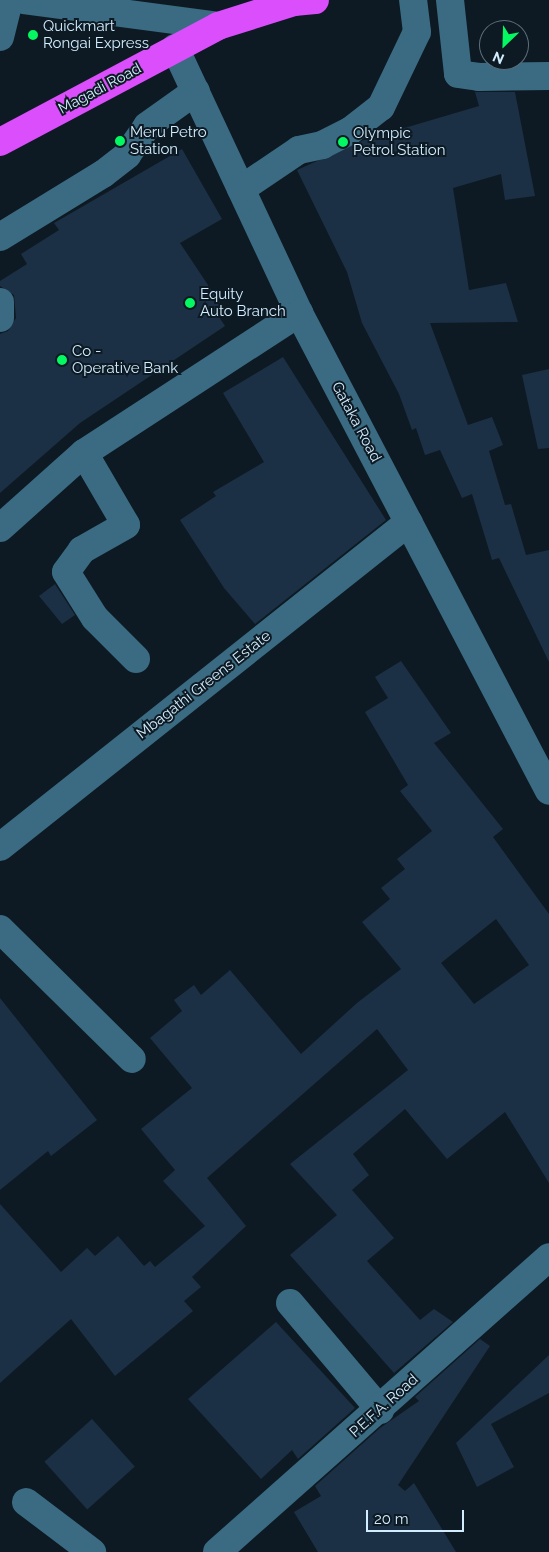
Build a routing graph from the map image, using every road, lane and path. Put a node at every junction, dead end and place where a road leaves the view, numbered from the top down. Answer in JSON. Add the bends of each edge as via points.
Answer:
{"nodes":[{"id":1,"x":10,"y":0,"type":"edge"},
{"id":2,"x":24,"y":0,"type":"edge"},
{"id":3,"x":314,"y":0,"type":"edge"},
{"id":4,"x":413,"y":0,"type":"edge"},
{"id":5,"x":450,"y":0,"type":"edge"},
{"id":6,"x":245,"y":8,"type":"edge"},
{"id":7,"x":218,"y":26,"type":"junction"},
{"id":8,"x":0,"y":37,"type":"edge"},
{"id":9,"x":175,"y":48,"type":"junction"},
{"id":10,"x":549,"y":76,"type":"edge"},
{"id":11,"x":196,"y":91,"type":"junction"},
{"id":12,"x":0,"y":142,"type":"edge"},
{"id":13,"x":241,"y":189,"type":"junction"},
{"id":14,"x":0,"y":237,"type":"edge"},
{"id":15,"x":0,"y":302,"type":"edge"},
{"id":16,"x":299,"y":313,"type":"junction"},
{"id":17,"x":0,"y":318,"type":"edge"},
{"id":18,"x":84,"y":453,"type":"junction"},
{"id":19,"x":409,"y":522,"type":"junction"},
{"id":20,"x":0,"y":528,"type":"edge"},
{"id":21,"x":136,"y":659,"type":"dead end"},
{"id":22,"x":549,"y":791,"type":"edge"},
{"id":23,"x":0,"y":847,"type":"edge"},
{"id":24,"x":0,"y":929,"type":"edge"},
{"id":25,"x":132,"y":1058,"type":"dead end"},
{"id":26,"x":549,"y":1257,"type":"edge"},
{"id":27,"x":290,"y":1303,"type":"dead end"},
{"id":28,"x":380,"y":1410,"type":"junction"},
{"id":29,"x":26,"y":1502,"type":"dead end"},
{"id":30,"x":92,"y":1552,"type":"edge"},
{"id":31,"x":217,"y":1552,"type":"edge"}],
"edges":[{"from":1,"to":8,"type":"street"},
{"from":2,"to":7,"type":"street"},
{"from":3,"to":6,"type":"highway","name":"Magadi Road"},
{"from":4,"to":13,"type":"street","via":[[418,32],[381,107],[350,131],[322,145],[299,150]]},
{"from":5,"to":10,"type":"street","via":[[458,74],[479,77]]},
{"from":6,"to":7,"type":"highway","name":"Magadi Road"},
{"from":7,"to":9,"type":"highway","name":"Magadi Road"},
{"from":9,"to":11,"type":"street","name":"Gataka Road"},
{"from":9,"to":12,"type":"highway","name":"Magadi Road"},
{"from":11,"to":13,"type":"street","name":"Gataka Road"},
{"from":11,"to":14,"type":"street","via":[[147,126],[127,155],[103,174]]},
{"from":13,"to":16,"type":"street","name":"Gataka Road"},
{"from":15,"to":17,"type":"street"},
{"from":16,"to":18,"type":"street"},
{"from":16,"to":19,"type":"street","name":"Gataka Road"},
{"from":18,"to":20,"type":"street"},
{"from":18,"to":21,"type":"street","via":[[126,525],[82,550],[66,572],[95,618]]},
{"from":19,"to":22,"type":"street","name":"Gataka Road"},
{"from":19,"to":23,"type":"street","name":"Mbagathi Greens Estate"},
{"from":24,"to":25,"type":"street"},
{"from":26,"to":28,"type":"street","name":"P.E.F.A. Road"},
{"from":27,"to":28,"type":"street"},
{"from":28,"to":31,"type":"street","name":"P.E.F.A. Road"},
{"from":29,"to":30,"type":"street"}]}
